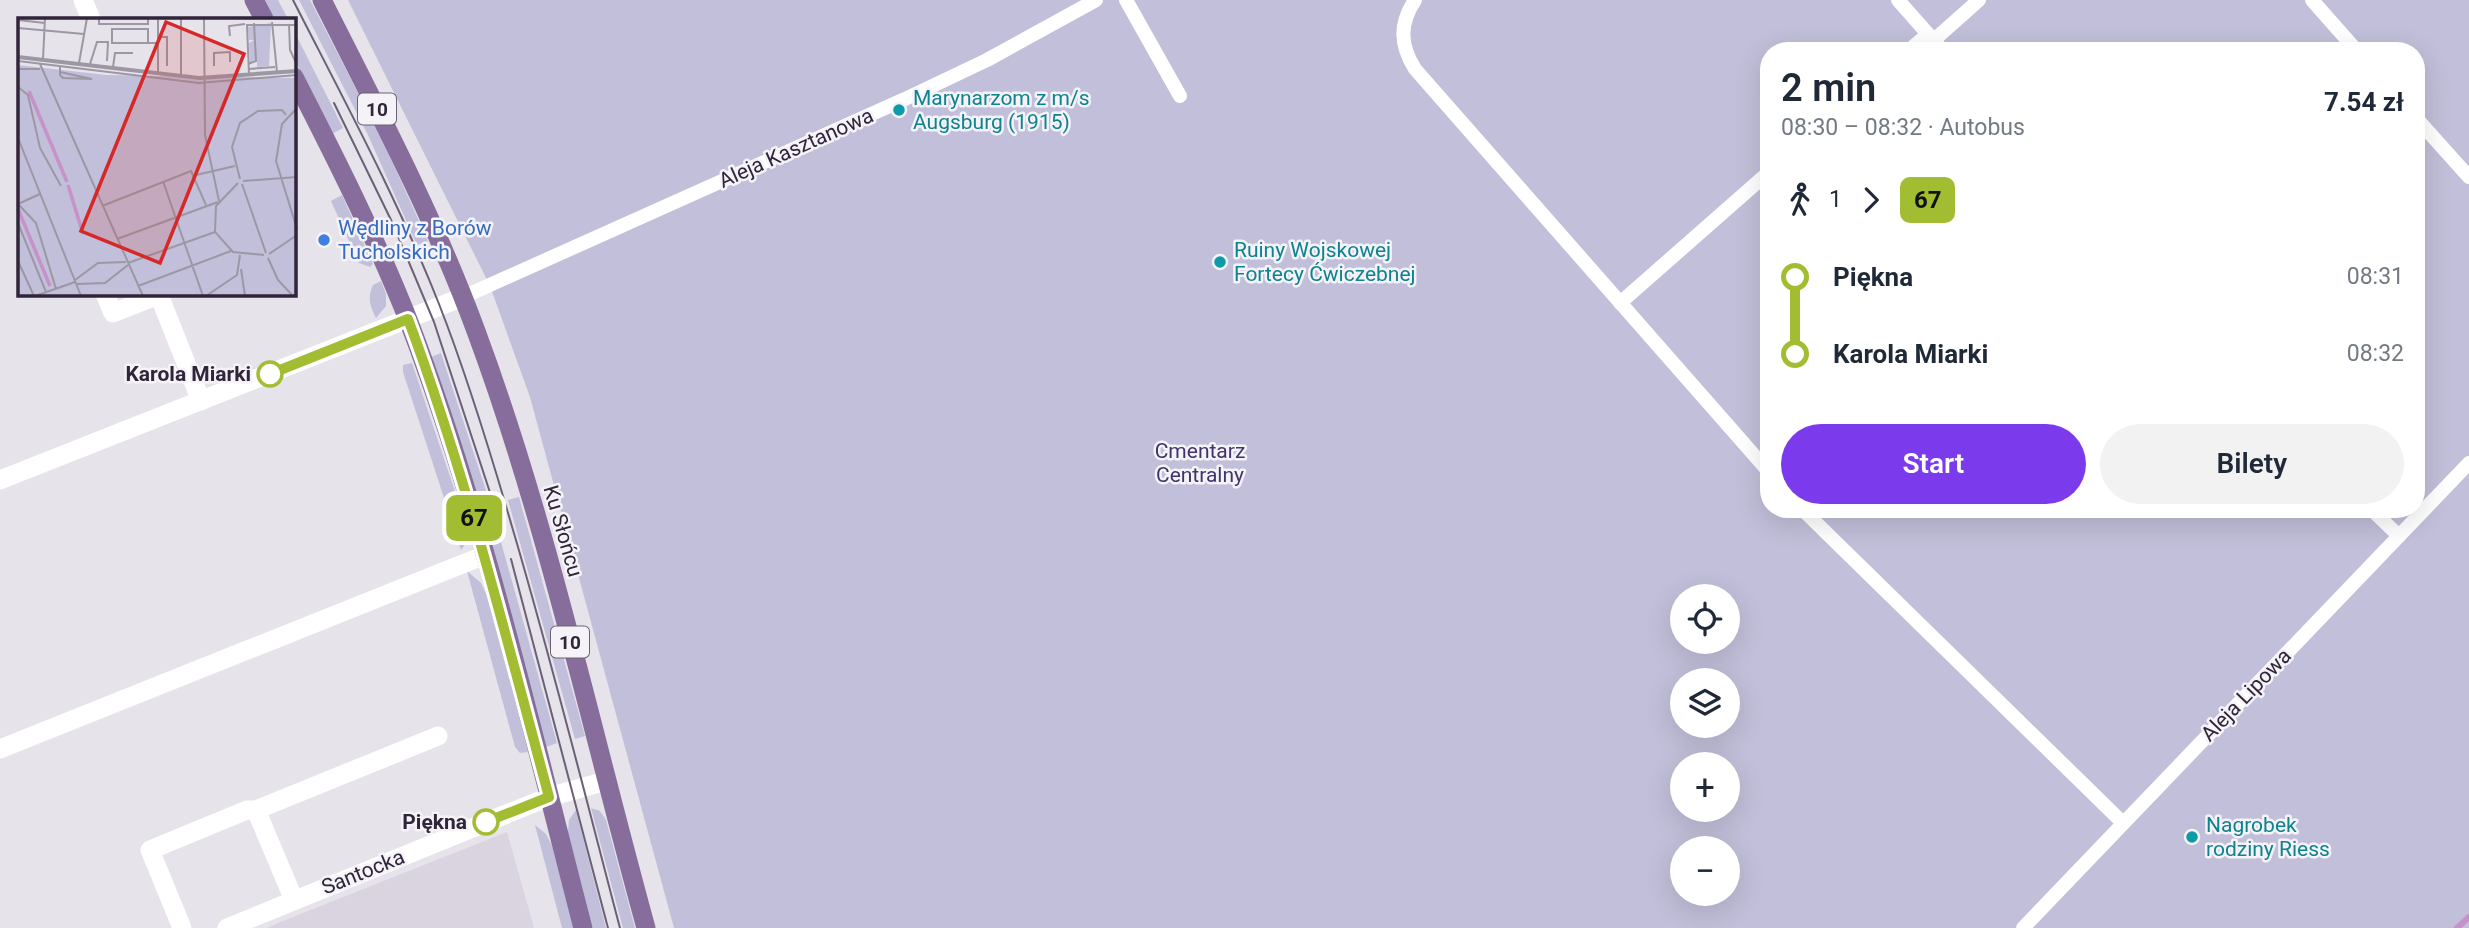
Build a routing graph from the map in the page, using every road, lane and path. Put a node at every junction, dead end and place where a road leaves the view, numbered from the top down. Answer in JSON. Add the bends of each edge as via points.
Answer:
{"nodes":[{"id":1,"x":83,"y":0,"type":"edge"},
{"id":2,"x":254,"y":0,"type":"edge"},
{"id":3,"x":322,"y":0,"type":"edge"},
{"id":4,"x":1096,"y":0,"type":"edge"},
{"id":5,"x":1126,"y":0,"type":"edge"},
{"id":6,"x":1415,"y":0,"type":"edge"},
{"id":7,"x":1898,"y":0,"type":"edge"},
{"id":8,"x":1979,"y":0,"type":"edge"},
{"id":9,"x":2312,"y":0,"type":"edge"},
{"id":10,"x":91,"y":18,"type":"edge"},
{"id":11,"x":263,"y":18,"type":"edge"},
{"id":12,"x":1935,"y":42,"type":"edge"},
{"id":13,"x":2349,"y":42,"type":"edge"},
{"id":14,"x":296,"y":82,"type":"edge"},
{"id":15,"x":1180,"y":96,"type":"dead end"},
{"id":16,"x":2425,"y":127,"type":"edge"},
{"id":17,"x":2469,"y":177,"type":"edge"},
{"id":18,"x":1760,"y":180,"type":"edge"},
{"id":19,"x":107,"y":296,"type":"edge"},
{"id":20,"x":155,"y":296,"type":"edge"},
{"id":21,"x":161,"y":296,"type":"edge"},
{"id":22,"x":463,"y":297,"type":"junction"},
{"id":23,"x":1620,"y":303,"type":"junction"},
{"id":24,"x":408,"y":319,"type":"junction"},
{"id":25,"x":201,"y":401,"type":"junction"},
{"id":26,"x":1760,"y":462,"type":"edge"},
{"id":27,"x":2469,"y":463,"type":"edge"},
{"id":28,"x":0,"y":480,"type":"edge"},
{"id":29,"x":2425,"y":509,"type":"edge"},
{"id":30,"x":1811,"y":518,"type":"edge"},
{"id":31,"x":2380,"y":518,"type":"edge"},
{"id":32,"x":2416,"y":518,"type":"edge"},
{"id":33,"x":2399,"y":536,"type":"junction"},
{"id":34,"x":485,"y":555,"type":"junction"},
{"id":35,"x":438,"y":736,"type":"dead end"},
{"id":36,"x":0,"y":749,"type":"edge"},
{"id":37,"x":606,"y":781,"type":"junction"},
{"id":38,"x":549,"y":797,"type":"junction"},
{"id":39,"x":256,"y":810,"type":"junction"},
{"id":40,"x":2123,"y":823,"type":"junction"},
{"id":41,"x":295,"y":900,"type":"junction"},
{"id":42,"x":182,"y":928,"type":"edge"},
{"id":43,"x":227,"y":928,"type":"edge"},
{"id":44,"x":583,"y":928,"type":"edge"},
{"id":45,"x":646,"y":928,"type":"edge"},
{"id":46,"x":2023,"y":928,"type":"edge"}],
"edges":[{"from":1,"to":10,"type":"street"},
{"from":2,"to":11,"type":"main road"},
{"from":3,"to":22,"type":"main road","name":"Ku Słońcu","number":"10","via":[[395,145]]},
{"from":4,"to":22,"type":"street","name":"Aleja Kasztanowa","via":[[987,60]]},
{"from":5,"to":15,"type":"street"},
{"from":6,"to":23,"type":"street","via":[[1402,36],[1415,69]]},
{"from":7,"to":12,"type":"street"},
{"from":8,"to":12,"type":"street"},
{"from":9,"to":13,"type":"street"},
{"from":14,"to":24,"type":"main road"},
{"from":16,"to":17,"type":"street"},
{"from":18,"to":23,"type":"street"},
{"from":19,"to":20,"type":"street","via":[[113,313]]},
{"from":21,"to":25,"type":"street"},
{"from":22,"to":24,"type":"street"},
{"from":22,"to":37,"type":"main road","name":"Ku Słońcu","number":"10","via":[[533,504]]},
{"from":23,"to":26,"type":"street"},
{"from":24,"to":25,"type":"street"},
{"from":24,"to":34,"type":"main road"},
{"from":25,"to":28,"type":"street"},
{"from":27,"to":29,"type":"street","name":"Aleja Lipowa"},
{"from":30,"to":40,"type":"street"},
{"from":31,"to":33,"type":"street"},
{"from":32,"to":33,"type":"street","name":"Aleja Lipowa"},
{"from":33,"to":40,"type":"street","name":"Aleja Lipowa"},
{"from":34,"to":36,"type":"street"},
{"from":34,"to":38,"type":"main road"},
{"from":35,"to":39,"type":"street"},
{"from":37,"to":38,"type":"street"},
{"from":37,"to":45,"type":"main road","name":"Ku Słońcu","number":"10"},
{"from":38,"to":41,"type":"street","name":"Santocka"},
{"from":38,"to":44,"type":"main road"},
{"from":39,"to":41,"type":"street","name":"Santocka"},
{"from":39,"to":42,"type":"street","via":[[150,850]]},
{"from":40,"to":46,"type":"street","name":"Aleja Lipowa"},
{"from":41,"to":43,"type":"street","name":"Santocka"}]}
